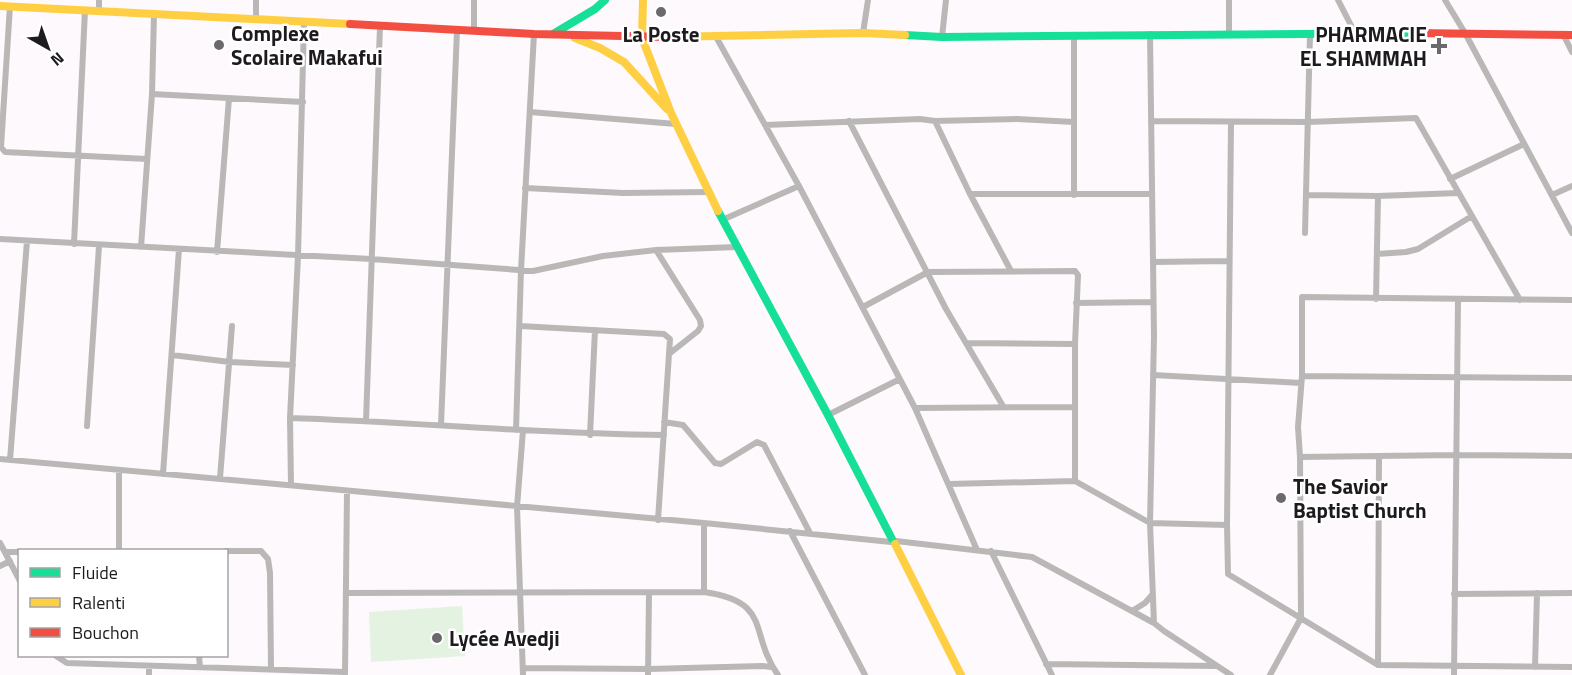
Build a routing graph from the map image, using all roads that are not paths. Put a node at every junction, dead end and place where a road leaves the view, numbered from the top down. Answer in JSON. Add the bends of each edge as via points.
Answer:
{"nodes":[{"id":1,"x":99,"y":0,"type":"edge"},
{"id":2,"x":256,"y":0,"type":"edge"},
{"id":3,"x":474,"y":0,"type":"edge"},
{"id":4,"x":605,"y":0,"type":"edge"},
{"id":5,"x":643,"y":0,"type":"edge"},
{"id":6,"x":868,"y":0,"type":"edge"},
{"id":7,"x":946,"y":0,"type":"edge"},
{"id":8,"x":1229,"y":0,"type":"edge"},
{"id":9,"x":1338,"y":0,"type":"edge"},
{"id":10,"x":1445,"y":0,"type":"edge"},
{"id":11,"x":42,"y":4,"type":"edge"},
{"id":12,"x":0,"y":6,"type":"edge"},
{"id":13,"x":10,"y":6,"type":"junction"},
{"id":14,"x":85,"y":10,"type":"junction"},
{"id":15,"x":99,"y":11,"type":"junction"},
{"id":16,"x":154,"y":14,"type":"junction"},
{"id":17,"x":256,"y":20,"type":"junction"},
{"id":18,"x":304,"y":22,"type":"junction"},
{"id":19,"x":380,"y":26,"type":"junction"},
{"id":20,"x":457,"y":30,"type":"junction"},
{"id":21,"x":474,"y":31,"type":"junction"},
{"id":22,"x":863,"y":33,"type":"junction"},
{"id":23,"x":1465,"y":33,"type":"junction"},
{"id":24,"x":534,"y":34,"type":"junction"},
{"id":25,"x":1150,"y":34,"type":"junction"},
{"id":26,"x":1229,"y":34,"type":"junction"},
{"id":27,"x":1310,"y":34,"type":"junction"},
{"id":28,"x":1567,"y":34,"type":"edge"},
{"id":29,"x":552,"y":35,"type":"junction"},
{"id":30,"x":715,"y":35,"type":"junction"},
{"id":31,"x":1074,"y":35,"type":"junction"},
{"id":32,"x":1356,"y":35,"type":"junction"},
{"id":33,"x":569,"y":36,"type":"junction"},
{"id":34,"x":942,"y":37,"type":"junction"},
{"id":35,"x":642,"y":38,"type":"junction"},
{"id":36,"x":1572,"y":52,"type":"edge"},
{"id":37,"x":152,"y":94,"type":"junction"},
{"id":38,"x":229,"y":98,"type":"junction"},
{"id":39,"x":303,"y":102,"type":"junction"},
{"id":40,"x":530,"y":112,"type":"junction"},
{"id":41,"x":670,"y":113,"type":"junction"},
{"id":42,"x":849,"y":121,"type":"junction"},
{"id":43,"x":935,"y":121,"type":"junction"},
{"id":44,"x":1151,"y":121,"type":"junction"},
{"id":45,"x":1074,"y":122,"type":"junction"},
{"id":46,"x":1231,"y":122,"type":"junction"},
{"id":47,"x":1308,"y":122,"type":"junction"},
{"id":48,"x":676,"y":124,"type":"junction"},
{"id":49,"x":765,"y":124,"type":"junction"},
{"id":50,"x":1524,"y":144,"type":"junction"},
{"id":51,"x":78,"y":154,"type":"junction"},
{"id":52,"x":147,"y":159,"type":"junction"},
{"id":53,"x":1450,"y":179,"type":"junction"},
{"id":54,"x":799,"y":186,"type":"junction"},
{"id":55,"x":1572,"y":186,"type":"edge"},
{"id":56,"x":525,"y":188,"type":"junction"},
{"id":57,"x":709,"y":192,"type":"junction"},
{"id":58,"x":1458,"y":193,"type":"junction"},
{"id":59,"x":970,"y":194,"type":"junction"},
{"id":60,"x":1152,"y":194,"type":"junction"},
{"id":61,"x":1074,"y":195,"type":"junction"},
{"id":62,"x":1307,"y":195,"type":"junction"},
{"id":63,"x":1552,"y":195,"type":"junction"},
{"id":64,"x":1378,"y":196,"type":"junction"},
{"id":65,"x":1472,"y":216,"type":"junction"},
{"id":66,"x":722,"y":220,"type":"junction"},
{"id":67,"x":1305,"y":233,"type":"dead end"},
{"id":68,"x":1572,"y":233,"type":"edge"},
{"id":69,"x":0,"y":239,"type":"edge"},
{"id":70,"x":27,"y":241,"type":"junction"},
{"id":71,"x":74,"y":244,"type":"junction"},
{"id":72,"x":99,"y":246,"type":"junction"},
{"id":73,"x":141,"y":247,"type":"junction"},
{"id":74,"x":737,"y":247,"type":"junction"},
{"id":75,"x":178,"y":249,"type":"junction"},
{"id":76,"x":656,"y":250,"type":"junction"},
{"id":77,"x":217,"y":252,"type":"junction"},
{"id":78,"x":1377,"y":254,"type":"junction"},
{"id":79,"x":298,"y":256,"type":"junction"},
{"id":80,"x":371,"y":259,"type":"junction"},
{"id":81,"x":1229,"y":261,"type":"junction"},
{"id":82,"x":1154,"y":262,"type":"junction"},
{"id":83,"x":447,"y":265,"type":"junction"},
{"id":84,"x":521,"y":270,"type":"junction"},
{"id":85,"x":1011,"y":271,"type":"junction"},
{"id":86,"x":928,"y":272,"type":"junction"},
{"id":87,"x":1376,"y":299,"type":"junction"},
{"id":88,"x":1458,"y":300,"type":"junction"},
{"id":89,"x":1520,"y":300,"type":"junction"},
{"id":90,"x":1572,"y":300,"type":"edge"},
{"id":91,"x":1153,"y":302,"type":"junction"},
{"id":92,"x":1076,"y":303,"type":"junction"},
{"id":93,"x":863,"y":307,"type":"junction"},
{"id":94,"x":232,"y":326,"type":"dead end"},
{"id":95,"x":520,"y":326,"type":"junction"},
{"id":96,"x":595,"y":330,"type":"junction"},
{"id":97,"x":966,"y":343,"type":"junction"},
{"id":98,"x":1075,"y":344,"type":"junction"},
{"id":99,"x":669,"y":354,"type":"junction"},
{"id":100,"x":172,"y":355,"type":"junction"},
{"id":101,"x":230,"y":362,"type":"junction"},
{"id":102,"x":293,"y":365,"type":"junction"},
{"id":103,"x":1153,"y":375,"type":"junction"},
{"id":104,"x":1456,"y":378,"type":"junction"},
{"id":105,"x":1572,"y":378,"type":"edge"},
{"id":106,"x":900,"y":379,"type":"junction"},
{"id":107,"x":1301,"y":379,"type":"junction"},
{"id":108,"x":1228,"y":380,"type":"junction"},
{"id":109,"x":1003,"y":406,"type":"junction"},
{"id":110,"x":1075,"y":407,"type":"junction"},
{"id":111,"x":915,"y":408,"type":"junction"},
{"id":112,"x":828,"y":416,"type":"junction"},
{"id":113,"x":290,"y":418,"type":"junction"},
{"id":114,"x":366,"y":421,"type":"junction"},
{"id":115,"x":664,"y":422,"type":"junction"},
{"id":116,"x":441,"y":425,"type":"junction"},
{"id":117,"x":87,"y":426,"type":"dead end"},
{"id":118,"x":520,"y":430,"type":"junction"},
{"id":119,"x":590,"y":435,"type":"junction"},
{"id":120,"x":664,"y":435,"type":"junction"},
{"id":121,"x":1455,"y":455,"type":"junction"},
{"id":122,"x":1379,"y":456,"type":"junction"},
{"id":123,"x":1572,"y":456,"type":"edge"},
{"id":124,"x":1300,"y":457,"type":"junction"},
{"id":125,"x":0,"y":459,"type":"edge"},
{"id":126,"x":10,"y":460,"type":"junction"},
{"id":127,"x":119,"y":470,"type":"junction"},
{"id":128,"x":163,"y":474,"type":"junction"},
{"id":129,"x":220,"y":478,"type":"junction"},
{"id":130,"x":1075,"y":481,"type":"junction"},
{"id":131,"x":291,"y":484,"type":"junction"},
{"id":132,"x":949,"y":484,"type":"junction"},
{"id":133,"x":347,"y":492,"type":"junction"},
{"id":134,"x":517,"y":507,"type":"junction"},
{"id":135,"x":658,"y":520,"type":"junction"},
{"id":136,"x":704,"y":523,"type":"junction"},
{"id":137,"x":1150,"y":523,"type":"junction"},
{"id":138,"x":1227,"y":525,"type":"junction"},
{"id":139,"x":790,"y":531,"type":"junction"},
{"id":140,"x":810,"y":533,"type":"junction"},
{"id":141,"x":893,"y":542,"type":"junction"},
{"id":142,"x":0,"y":543,"type":"edge"},
{"id":143,"x":119,"y":549,"type":"edge"},
{"id":144,"x":977,"y":550,"type":"junction"},
{"id":145,"x":228,"y":551,"type":"edge"},
{"id":146,"x":991,"y":551,"type":"junction"},
{"id":147,"x":5,"y":552,"type":"junction"},
{"id":148,"x":18,"y":552,"type":"edge"},
{"id":149,"x":10,"y":561,"type":"junction"},
{"id":150,"x":0,"y":566,"type":"edge"},
{"id":151,"x":18,"y":577,"type":"edge"},
{"id":152,"x":704,"y":592,"type":"junction"},
{"id":153,"x":346,"y":593,"type":"junction"},
{"id":154,"x":649,"y":593,"type":"junction"},
{"id":155,"x":1537,"y":593,"type":"junction"},
{"id":156,"x":1572,"y":593,"type":"edge"},
{"id":157,"x":520,"y":594,"type":"junction"},
{"id":158,"x":1152,"y":594,"type":"junction"},
{"id":159,"x":1454,"y":594,"type":"junction"},
{"id":160,"x":1132,"y":611,"type":"junction"},
{"id":161,"x":1301,"y":618,"type":"junction"},
{"id":162,"x":1154,"y":623,"type":"junction"},
{"id":163,"x":58,"y":657,"type":"edge"},
{"id":164,"x":120,"y":657,"type":"edge"},
{"id":165,"x":199,"y":657,"type":"edge"},
{"id":166,"x":1046,"y":664,"type":"junction"},
{"id":167,"x":120,"y":665,"type":"junction"},
{"id":168,"x":1378,"y":665,"type":"junction"},
{"id":169,"x":149,"y":666,"type":"junction"},
{"id":170,"x":1216,"y":666,"type":"junction"},
{"id":171,"x":1454,"y":666,"type":"junction"},
{"id":172,"x":200,"y":667,"type":"junction"},
{"id":173,"x":772,"y":667,"type":"junction"},
{"id":174,"x":1535,"y":667,"type":"junction"},
{"id":175,"x":1571,"y":667,"type":"edge"},
{"id":176,"x":271,"y":669,"type":"junction"},
{"id":177,"x":523,"y":671,"type":"edge"},
{"id":178,"x":648,"y":672,"type":"edge"},
{"id":179,"x":345,"y":673,"type":"edge"},
{"id":180,"x":149,"y":675,"type":"edge"},
{"id":181,"x":778,"y":675,"type":"edge"},
{"id":182,"x":865,"y":675,"type":"edge"},
{"id":183,"x":961,"y":675,"type":"edge"},
{"id":184,"x":1052,"y":675,"type":"edge"},
{"id":185,"x":1231,"y":675,"type":"edge"},
{"id":186,"x":1270,"y":675,"type":"edge"},
{"id":187,"x":1454,"y":675,"type":"edge"},
{"id":188,"x":1570,"y":675,"type":"edge"}],
"edges":[{"from":1,"to":15,"type":"street"},
{"from":2,"to":17,"type":"street"},
{"from":3,"to":21,"type":"street"},
{"from":4,"to":29,"type":"street"},
{"from":5,"to":35,"type":"street"},
{"from":6,"to":22,"type":"street"},
{"from":7,"to":34,"type":"street"},
{"from":8,"to":26,"type":"street"},
{"from":9,"to":32,"type":"street"},
{"from":10,"to":23,"type":"street"},
{"from":11,"to":13,"type":"street"},
{"from":11,"to":14,"type":"street"},
{"from":12,"to":13,"type":"street"},
{"from":13,"to":51,"type":"street","via":[[1,147],[5,152]]},
{"from":14,"to":15,"type":"street"},
{"from":14,"to":51,"type":"street"},
{"from":15,"to":16,"type":"street"},
{"from":16,"to":17,"type":"street"},
{"from":16,"to":37,"type":"street"},
{"from":17,"to":18,"type":"street"},
{"from":18,"to":19,"type":"street"},
{"from":18,"to":39,"type":"street"},
{"from":19,"to":20,"type":"street"},
{"from":19,"to":80,"type":"street"},
{"from":20,"to":21,"type":"street"},
{"from":20,"to":83,"type":"street"},
{"from":21,"to":24,"type":"street"},
{"from":22,"to":30,"type":"street"},
{"from":22,"to":34,"type":"street"},
{"from":23,"to":28,"type":"street"},
{"from":23,"to":32,"type":"street"},
{"from":23,"to":50,"type":"street"},
{"from":24,"to":29,"type":"street"},
{"from":24,"to":40,"type":"street"},
{"from":25,"to":26,"type":"street"},
{"from":25,"to":31,"type":"street"},
{"from":25,"to":44,"type":"street"},
{"from":26,"to":27,"type":"street"},
{"from":27,"to":32,"type":"street"},
{"from":27,"to":47,"type":"street"},
{"from":28,"to":36,"type":"street"},
{"from":29,"to":33,"type":"street"},
{"from":30,"to":35,"type":"street"},
{"from":30,"to":49,"type":"street"},
{"from":31,"to":34,"type":"street"},
{"from":31,"to":45,"type":"street"},
{"from":33,"to":35,"type":"street"},
{"from":33,"to":41,"type":"street","via":[[624,62]]},
{"from":35,"to":41,"type":"street"},
{"from":37,"to":38,"type":"street"},
{"from":37,"to":52,"type":"street"},
{"from":38,"to":39,"type":"street"},
{"from":38,"to":77,"type":"street"},
{"from":39,"to":79,"type":"street"},
{"from":40,"to":48,"type":"street"},
{"from":40,"to":56,"type":"street"},
{"from":41,"to":48,"type":"street"},
{"from":42,"to":43,"type":"street"},
{"from":42,"to":49,"type":"street"},
{"from":42,"to":86,"type":"street"},
{"from":43,"to":45,"type":"street"},
{"from":43,"to":59,"type":"street"},
{"from":44,"to":46,"type":"street"},
{"from":44,"to":60,"type":"street"},
{"from":45,"to":61,"type":"street"},
{"from":46,"to":47,"type":"street"},
{"from":46,"to":81,"type":"street"},
{"from":47,"to":53,"type":"street","via":[[1416,118]]},
{"from":47,"to":62,"type":"street"},
{"from":48,"to":57,"type":"street"},
{"from":49,"to":54,"type":"street"},
{"from":50,"to":53,"type":"street"},
{"from":50,"to":63,"type":"street"},
{"from":51,"to":52,"type":"street"},
{"from":51,"to":71,"type":"street"},
{"from":52,"to":73,"type":"street"},
{"from":53,"to":58,"type":"street"},
{"from":54,"to":66,"type":"street"},
{"from":54,"to":93,"type":"street"},
{"from":55,"to":63,"type":"street"},
{"from":56,"to":57,"type":"street"},
{"from":56,"to":84,"type":"street"},
{"from":57,"to":66,"type":"street"},
{"from":58,"to":64,"type":"street"},
{"from":58,"to":65,"type":"street"},
{"from":59,"to":61,"type":"street"},
{"from":59,"to":85,"type":"street"},
{"from":60,"to":61,"type":"street"},
{"from":60,"to":82,"type":"street"},
{"from":62,"to":64,"type":"street"},
{"from":62,"to":67,"type":"street"},
{"from":63,"to":68,"type":"street"},
{"from":64,"to":78,"type":"street"},
{"from":65,"to":78,"type":"street","via":[[1413,251]]},
{"from":65,"to":89,"type":"street"},
{"from":66,"to":74,"type":"street"},
{"from":69,"to":70,"type":"street"},
{"from":70,"to":71,"type":"street"},
{"from":70,"to":126,"type":"street"},
{"from":71,"to":72,"type":"street"},
{"from":72,"to":73,"type":"street"},
{"from":72,"to":117,"type":"street"},
{"from":73,"to":75,"type":"street"},
{"from":74,"to":76,"type":"street"},
{"from":74,"to":112,"type":"street"},
{"from":75,"to":77,"type":"street"},
{"from":75,"to":100,"type":"street"},
{"from":76,"to":84,"type":"street"},
{"from":76,"to":99,"type":"street","via":[[701,326]]},
{"from":77,"to":79,"type":"street"},
{"from":78,"to":87,"type":"street"},
{"from":79,"to":80,"type":"street"},
{"from":79,"to":102,"type":"street"},
{"from":80,"to":83,"type":"street"},
{"from":80,"to":114,"type":"street"},
{"from":81,"to":82,"type":"street"},
{"from":81,"to":108,"type":"street"},
{"from":82,"to":91,"type":"street"},
{"from":83,"to":84,"type":"street"},
{"from":83,"to":116,"type":"street"},
{"from":84,"to":95,"type":"street"},
{"from":85,"to":86,"type":"street"},
{"from":85,"to":92,"type":"street","via":[[1075,271]]},
{"from":86,"to":93,"type":"street"},
{"from":86,"to":97,"type":"street"},
{"from":87,"to":88,"type":"street"},
{"from":87,"to":107,"type":"street","via":[[1302,297]]},
{"from":88,"to":89,"type":"street"},
{"from":88,"to":104,"type":"street"},
{"from":89,"to":90,"type":"street"},
{"from":91,"to":92,"type":"street"},
{"from":91,"to":103,"type":"street"},
{"from":92,"to":98,"type":"street"},
{"from":93,"to":106,"type":"street"},
{"from":94,"to":101,"type":"street"},
{"from":95,"to":96,"type":"street"},
{"from":95,"to":118,"type":"street"},
{"from":96,"to":99,"type":"street","via":[[664,334],[670,339]]},
{"from":96,"to":119,"type":"street"},
{"from":97,"to":98,"type":"street"},
{"from":97,"to":109,"type":"street"},
{"from":98,"to":110,"type":"street"},
{"from":99,"to":115,"type":"street"},
{"from":100,"to":101,"type":"street"},
{"from":100,"to":128,"type":"street"},
{"from":101,"to":102,"type":"street"},
{"from":101,"to":129,"type":"street"},
{"from":102,"to":113,"type":"street"},
{"from":103,"to":108,"type":"street"},
{"from":103,"to":137,"type":"street"},
{"from":104,"to":105,"type":"street"},
{"from":104,"to":107,"type":"street"},
{"from":104,"to":121,"type":"street"},
{"from":106,"to":111,"type":"street"},
{"from":106,"to":112,"type":"street"},
{"from":107,"to":108,"type":"street"},
{"from":107,"to":124,"type":"street"},
{"from":108,"to":138,"type":"street"},
{"from":109,"to":110,"type":"street"},
{"from":109,"to":111,"type":"street"},
{"from":110,"to":130,"type":"street"},
{"from":111,"to":132,"type":"street"},
{"from":112,"to":141,"type":"street"},
{"from":113,"to":114,"type":"street"},
{"from":113,"to":131,"type":"street"},
{"from":114,"to":116,"type":"street"},
{"from":115,"to":120,"type":"street"},
{"from":115,"to":140,"type":"street","via":[[683,425],[715,463],[722,464],[757,442],[764,445]]},
{"from":116,"to":118,"type":"street"},
{"from":118,"to":119,"type":"street"},
{"from":118,"to":134,"type":"street"},
{"from":119,"to":120,"type":"street"},
{"from":120,"to":135,"type":"street"},
{"from":121,"to":122,"type":"street"},
{"from":121,"to":123,"type":"street"},
{"from":121,"to":159,"type":"street"},
{"from":122,"to":124,"type":"street"},
{"from":122,"to":168,"type":"street"},
{"from":124,"to":161,"type":"street"},
{"from":125,"to":126,"type":"street"},
{"from":126,"to":127,"type":"street"},
{"from":127,"to":128,"type":"street"},
{"from":127,"to":143,"type":"street"},
{"from":128,"to":129,"type":"street"},
{"from":129,"to":131,"type":"street"},
{"from":130,"to":132,"type":"street"},
{"from":130,"to":137,"type":"street"},
{"from":131,"to":133,"type":"street"},
{"from":132,"to":144,"type":"street"},
{"from":133,"to":134,"type":"street"},
{"from":133,"to":153,"type":"street"},
{"from":134,"to":135,"type":"street"},
{"from":134,"to":157,"type":"street"},
{"from":135,"to":136,"type":"street"},
{"from":136,"to":139,"type":"street"},
{"from":136,"to":152,"type":"street"},
{"from":137,"to":138,"type":"street"},
{"from":137,"to":158,"type":"street"},
{"from":138,"to":161,"type":"street","via":[[1228,574]]},
{"from":139,"to":140,"type":"street"},
{"from":139,"to":182,"type":"street"},
{"from":140,"to":141,"type":"street"},
{"from":141,"to":144,"type":"street"},
{"from":141,"to":183,"type":"street"},
{"from":142,"to":147,"type":"street"},
{"from":144,"to":146,"type":"street"},
{"from":145,"to":176,"type":"street","via":[[261,551],[268,559]]},
{"from":146,"to":160,"type":"street","via":[[1037,559]]},
{"from":146,"to":166,"type":"street"},
{"from":147,"to":148,"type":"street"},
{"from":147,"to":149,"type":"street"},
{"from":149,"to":150,"type":"street"},
{"from":149,"to":151,"type":"street"},
{"from":152,"to":154,"type":"street"},
{"from":152,"to":173,"type":"street","via":[[728,596],[747,607]]},
{"from":153,"to":157,"type":"street"},
{"from":153,"to":179,"type":"street"},
{"from":154,"to":157,"type":"street"},
{"from":154,"to":178,"type":"street"},
{"from":155,"to":156,"type":"street"},
{"from":155,"to":159,"type":"street"},
{"from":155,"to":174,"type":"street"},
{"from":157,"to":177,"type":"street"},
{"from":158,"to":160,"type":"street"},
{"from":158,"to":162,"type":"street"},
{"from":159,"to":171,"type":"street"},
{"from":160,"to":162,"type":"street"},
{"from":161,"to":168,"type":"street"},
{"from":161,"to":186,"type":"street"},
{"from":162,"to":170,"type":"street"},
{"from":163,"to":167,"type":"street","via":[[67,663]]},
{"from":164,"to":167,"type":"street"},
{"from":165,"to":172,"type":"street"},
{"from":166,"to":170,"type":"street"},
{"from":166,"to":184,"type":"street"},
{"from":167,"to":169,"type":"street"},
{"from":168,"to":171,"type":"street"},
{"from":169,"to":172,"type":"street"},
{"from":169,"to":180,"type":"street"},
{"from":170,"to":185,"type":"street"},
{"from":171,"to":174,"type":"street"},
{"from":171,"to":187,"type":"street"},
{"from":172,"to":176,"type":"street"},
{"from":173,"to":178,"type":"street"},
{"from":173,"to":181,"type":"street"},
{"from":174,"to":175,"type":"street"},
{"from":175,"to":188,"type":"street"},
{"from":176,"to":179,"type":"street"},
{"from":177,"to":178,"type":"street"}]}
